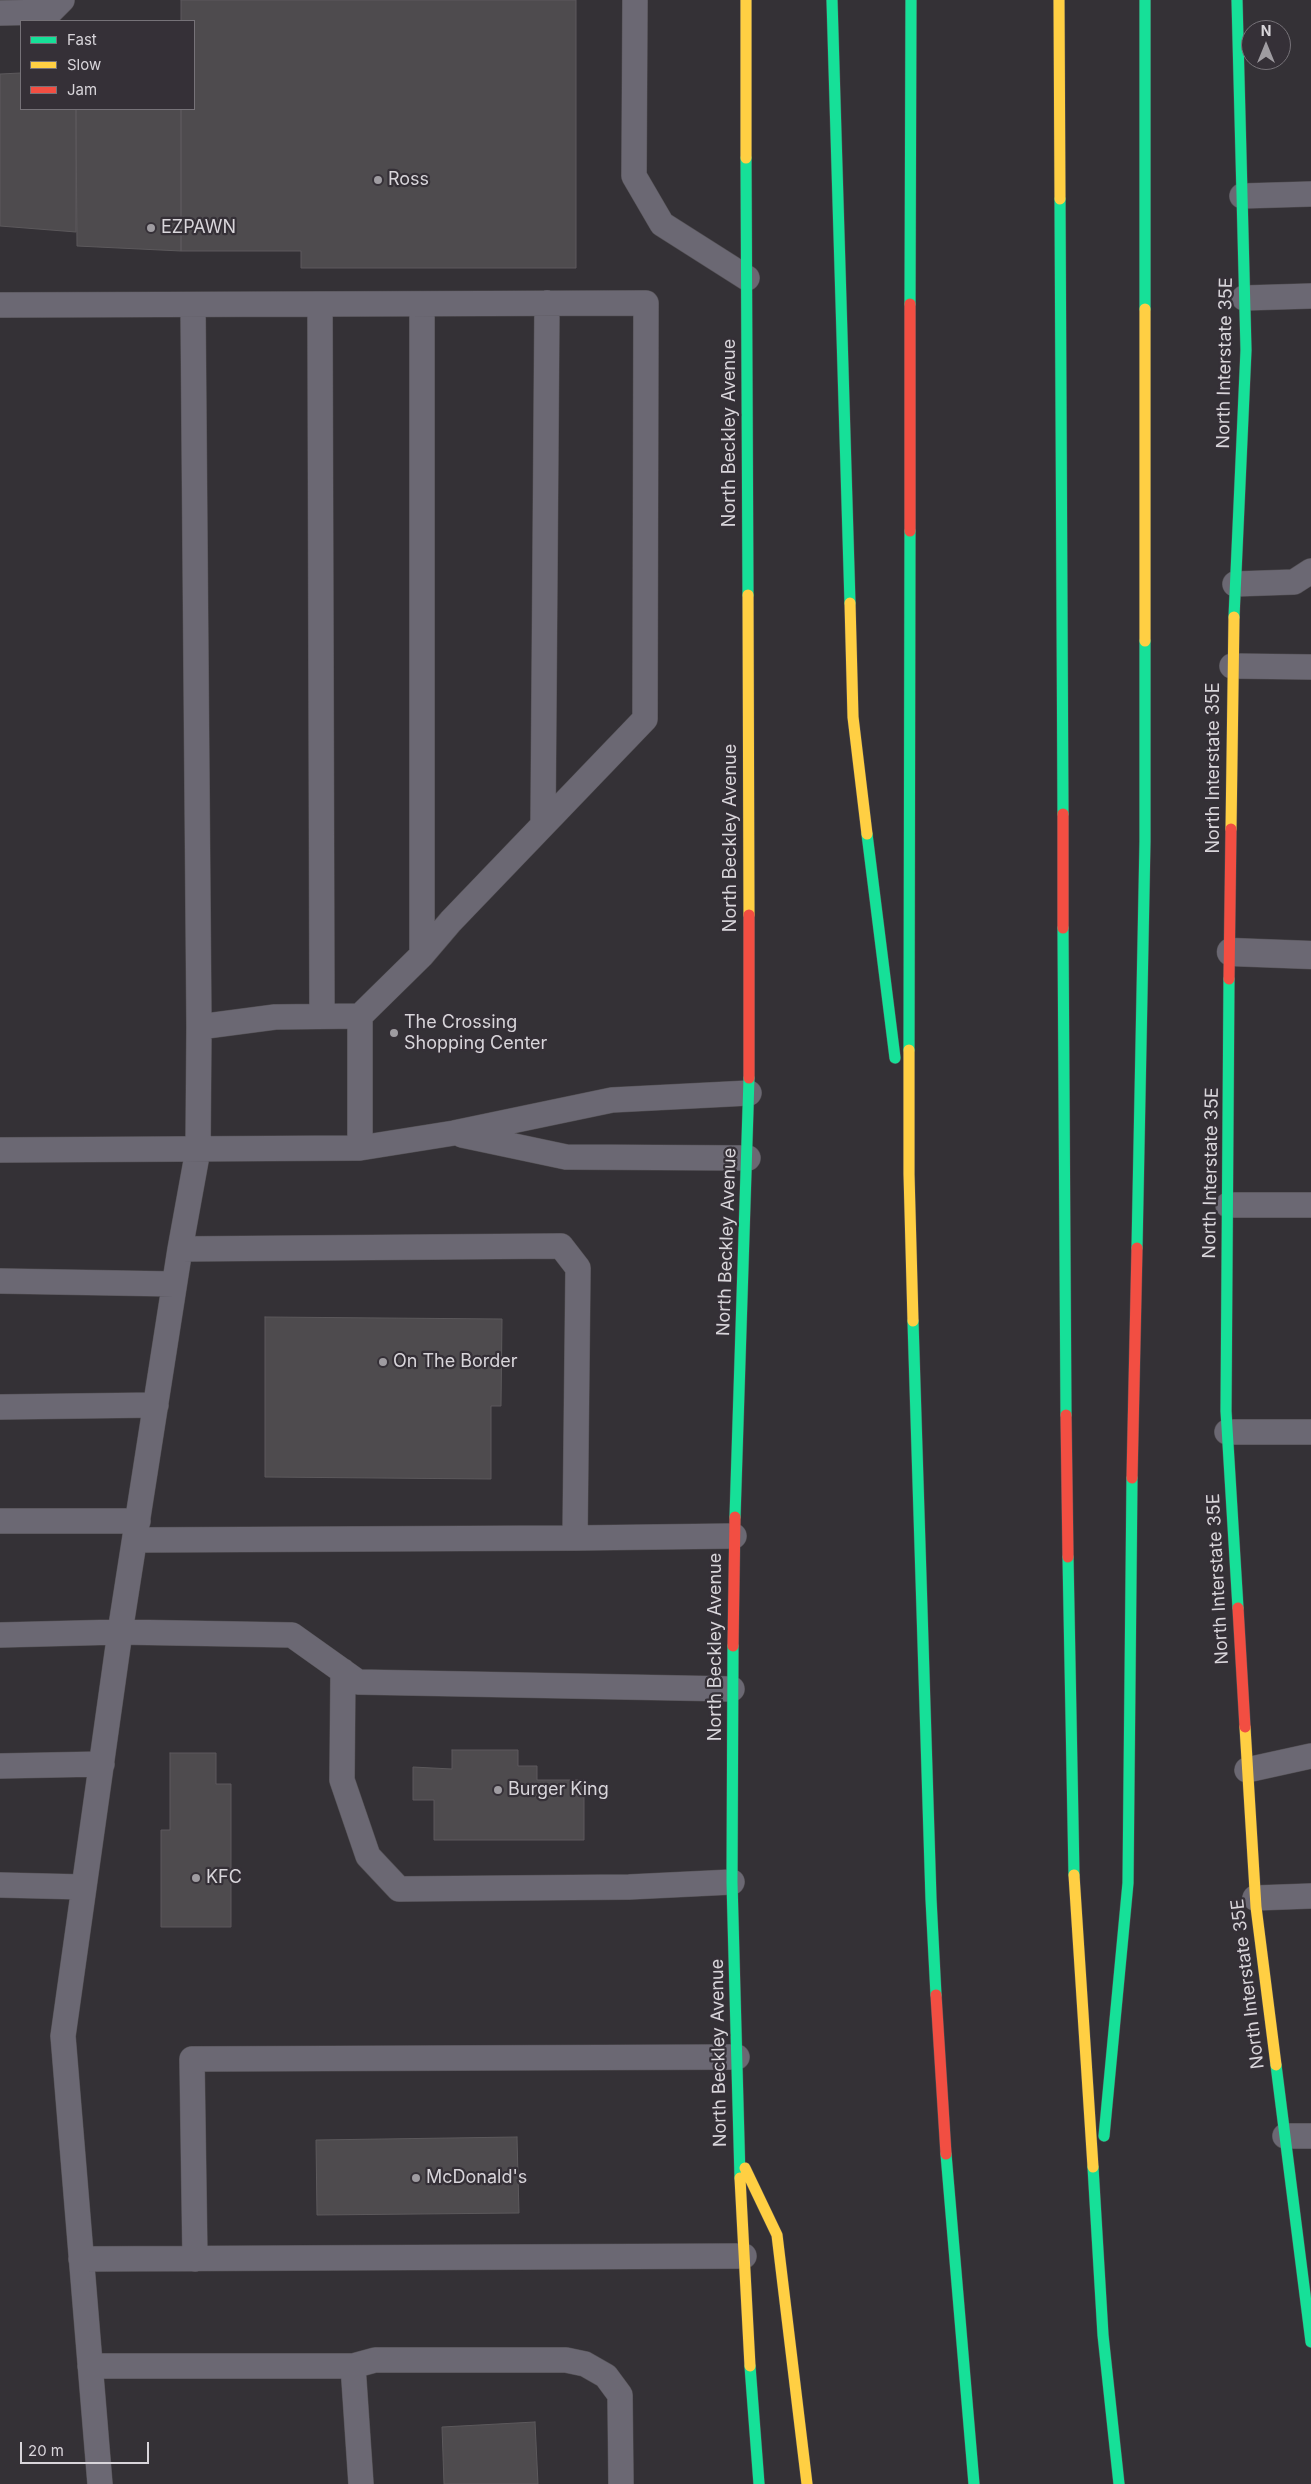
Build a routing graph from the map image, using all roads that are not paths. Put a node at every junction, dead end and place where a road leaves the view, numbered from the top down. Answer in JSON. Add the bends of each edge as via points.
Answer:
{"nodes":[{"id":1,"x":62,"y":0,"type":"edge"},
{"id":2,"x":635,"y":0,"type":"edge"},
{"id":3,"x":746,"y":0,"type":"edge"},
{"id":4,"x":832,"y":0,"type":"edge"},
{"id":5,"x":911,"y":0,"type":"edge"},
{"id":6,"x":1059,"y":0,"type":"edge"},
{"id":7,"x":1145,"y":0,"type":"edge"},
{"id":8,"x":1237,"y":0,"type":"edge"},
{"id":9,"x":0,"y":13,"type":"edge"},
{"id":10,"x":1311,"y":194,"type":"edge"},
{"id":11,"x":1242,"y":196,"type":"junction"},
{"id":12,"x":747,"y":278,"type":"junction"},
{"id":13,"x":1311,"y":296,"type":"edge"},
{"id":14,"x":1244,"y":298,"type":"junction"},
{"id":15,"x":547,"y":303,"type":"junction"},
{"id":16,"x":0,"y":305,"type":"edge"},
{"id":17,"x":193,"y":305,"type":"junction"},
{"id":18,"x":422,"y":305,"type":"junction"},
{"id":19,"x":320,"y":306,"type":"junction"},
{"id":20,"x":1311,"y":571,"type":"edge"},
{"id":21,"x":1235,"y":584,"type":"junction"},
{"id":22,"x":1232,"y":666,"type":"junction"},
{"id":23,"x":1311,"y":667,"type":"edge"},
{"id":24,"x":543,"y":825,"type":"junction"},
{"id":25,"x":1231,"y":952,"type":"junction"},
{"id":26,"x":422,"y":955,"type":"junction"},
{"id":27,"x":1311,"y":956,"type":"edge"},
{"id":28,"x":322,"y":1015,"type":"junction"},
{"id":29,"x":360,"y":1016,"type":"junction"},
{"id":30,"x":199,"y":1027,"type":"junction"},
{"id":31,"x":749,"y":1093,"type":"junction"},
{"id":32,"x":454,"y":1133,"type":"junction"},
{"id":33,"x":360,"y":1148,"type":"junction"},
{"id":34,"x":0,"y":1150,"type":"edge"},
{"id":35,"x":198,"y":1150,"type":"junction"},
{"id":36,"x":748,"y":1158,"type":"junction"},
{"id":37,"x":909,"y":1174,"type":"junction"},
{"id":38,"x":1228,"y":1205,"type":"junction"},
{"id":39,"x":1311,"y":1205,"type":"edge"},
{"id":40,"x":180,"y":1249,"type":"junction"},
{"id":41,"x":0,"y":1281,"type":"edge"},
{"id":42,"x":174,"y":1284,"type":"junction"},
{"id":43,"x":156,"y":1405,"type":"junction"},
{"id":44,"x":0,"y":1406,"type":"edge"},
{"id":45,"x":1227,"y":1432,"type":"junction"},
{"id":46,"x":1311,"y":1432,"type":"edge"},
{"id":47,"x":0,"y":1521,"type":"edge"},
{"id":48,"x":136,"y":1530,"type":"junction"},
{"id":49,"x":734,"y":1536,"type":"junction"},
{"id":50,"x":574,"y":1538,"type":"junction"},
{"id":51,"x":120,"y":1632,"type":"junction"},
{"id":52,"x":0,"y":1635,"type":"edge"},
{"id":53,"x":343,"y":1672,"type":"junction"},
{"id":54,"x":732,"y":1688,"type":"junction"},
{"id":55,"x":1311,"y":1756,"type":"edge"},
{"id":56,"x":102,"y":1764,"type":"junction"},
{"id":57,"x":0,"y":1766,"type":"edge"},
{"id":58,"x":1247,"y":1770,"type":"junction"},
{"id":59,"x":732,"y":1882,"type":"junction"},
{"id":60,"x":0,"y":1885,"type":"edge"},
{"id":61,"x":84,"y":1887,"type":"junction"},
{"id":62,"x":1311,"y":1896,"type":"edge"},
{"id":63,"x":1255,"y":1898,"type":"junction"},
{"id":64,"x":737,"y":2057,"type":"junction"},
{"id":65,"x":1285,"y":2136,"type":"junction"},
{"id":66,"x":1311,"y":2136,"type":"edge"},
{"id":67,"x":740,"y":2158,"type":"junction"},
{"id":68,"x":1095,"y":2222,"type":"junction"},
{"id":69,"x":744,"y":2256,"type":"junction"},
{"id":70,"x":195,"y":2259,"type":"junction"},
{"id":71,"x":81,"y":2260,"type":"junction"},
{"id":72,"x":1307,"y":2282,"type":"edge"},
{"id":73,"x":1311,"y":2342,"type":"edge"},
{"id":74,"x":90,"y":2366,"type":"junction"},
{"id":75,"x":353,"y":2366,"type":"junction"},
{"id":76,"x":968,"y":2422,"type":"junction"},
{"id":77,"x":960,"y":2466,"type":"dead end"},
{"id":78,"x":100,"y":2484,"type":"edge"},
{"id":79,"x":361,"y":2484,"type":"edge"},
{"id":80,"x":621,"y":2484,"type":"edge"},
{"id":81,"x":759,"y":2484,"type":"edge"},
{"id":82,"x":807,"y":2484,"type":"edge"},
{"id":83,"x":974,"y":2484,"type":"edge"},
{"id":84,"x":1119,"y":2484,"type":"edge"}],
"edges":[{"from":1,"to":9,"type":"lane","via":[[50,12]]},
{"from":2,"to":12,"type":"lane","via":[[634,176],[662,224]]},
{"from":3,"to":12,"type":"main road","name":"North Beckley Avenue"},
{"from":4,"to":37,"type":"main road","via":[[853,717]]},
{"from":5,"to":37,"type":"main road"},
{"from":6,"to":68,"type":"main road","via":[[1065,1317],[1072,1837]]},
{"from":7,"to":68,"type":"main road","via":[[1145,841],[1131,1512],[1128,1883]]},
{"from":8,"to":11,"type":"main road","name":"North Interstate 35E"},
{"from":10,"to":11,"type":"lane"},
{"from":11,"to":14,"type":"main road","name":"North Interstate 35E"},
{"from":12,"to":31,"type":"main road","name":"North Beckley Avenue"},
{"from":13,"to":14,"type":"lane"},
{"from":14,"to":21,"type":"main road","name":"North Interstate 35E","via":[[1246,350]]},
{"from":15,"to":18,"type":"lane"},
{"from":15,"to":24,"type":"lane"},
{"from":15,"to":24,"type":"lane","via":[[646,303],[645,719]]},
{"from":16,"to":17,"type":"lane"},
{"from":17,"to":19,"type":"lane"},
{"from":17,"to":30,"type":"lane"},
{"from":18,"to":19,"type":"lane"},
{"from":18,"to":26,"type":"lane"},
{"from":19,"to":28,"type":"lane"},
{"from":20,"to":21,"type":"lane","via":[[1294,582]]},
{"from":21,"to":22,"type":"main road","name":"North Interstate 35E"},
{"from":22,"to":23,"type":"lane"},
{"from":22,"to":25,"type":"main road","name":"North Interstate 35E"},
{"from":24,"to":26,"type":"lane"},
{"from":25,"to":27,"type":"street"},
{"from":25,"to":38,"type":"main road","name":"North Interstate 35E"},
{"from":26,"to":29,"type":"lane"},
{"from":28,"to":29,"type":"lane"},
{"from":28,"to":30,"type":"lane","via":[[275,1017]]},
{"from":29,"to":33,"type":"lane"},
{"from":30,"to":35,"type":"lane"},
{"from":31,"to":32,"type":"lane","via":[[612,1100]]},
{"from":31,"to":36,"type":"main road","name":"North Beckley Avenue"},
{"from":32,"to":33,"type":"lane"},
{"from":32,"to":36,"type":"lane","via":[[566,1157]]},
{"from":33,"to":35,"type":"lane"},
{"from":34,"to":35,"type":"lane"},
{"from":35,"to":40,"type":"lane"},
{"from":36,"to":49,"type":"main road","name":"North Beckley Avenue"},
{"from":37,"to":76,"type":"main road","via":[[932,1909],[941,2093]]},
{"from":38,"to":39,"type":"lane"},
{"from":38,"to":45,"type":"main road","name":"North Interstate 35E"},
{"from":40,"to":42,"type":"lane"},
{"from":40,"to":50,"type":"lane","via":[[561,1246],[578,1268]]},
{"from":41,"to":42,"type":"lane"},
{"from":42,"to":43,"type":"lane"},
{"from":43,"to":44,"type":"lane"},
{"from":43,"to":48,"type":"lane"},
{"from":45,"to":46,"type":"lane"},
{"from":45,"to":58,"type":"main road","name":"North Interstate 35E"},
{"from":47,"to":48,"type":"lane"},
{"from":48,"to":50,"type":"lane"},
{"from":48,"to":51,"type":"lane"},
{"from":49,"to":50,"type":"lane"},
{"from":49,"to":54,"type":"main road","name":"North Beckley Avenue"},
{"from":51,"to":52,"type":"lane"},
{"from":51,"to":53,"type":"lane","via":[[292,1635]]},
{"from":51,"to":56,"type":"lane"},
{"from":53,"to":54,"type":"lane","via":[[358,1682]]},
{"from":53,"to":59,"type":"lane","via":[[342,1780],[368,1856],[399,1889],[629,1887]]},
{"from":54,"to":59,"type":"main road","name":"North Beckley Avenue"},
{"from":55,"to":58,"type":"lane"},
{"from":56,"to":57,"type":"lane"},
{"from":56,"to":61,"type":"lane"},
{"from":58,"to":63,"type":"main road","name":"North Interstate 35E"},
{"from":59,"to":64,"type":"main road","name":"North Beckley Avenue"},
{"from":60,"to":61,"type":"lane"},
{"from":61,"to":71,"type":"lane","via":[[63,2036]]},
{"from":62,"to":63,"type":"lane"},
{"from":63,"to":65,"type":"main road","name":"North Interstate 35E"},
{"from":64,"to":67,"type":"main road","name":"North Beckley Avenue"},
{"from":64,"to":70,"type":"lane","via":[[192,2059]]},
{"from":65,"to":66,"type":"lane"},
{"from":65,"to":72,"type":"main road","name":"North Interstate 35E"},
{"from":67,"to":69,"type":"main road","name":"North Beckley Avenue"},
{"from":67,"to":82,"type":"main road","via":[[777,2235]]},
{"from":68,"to":84,"type":"main road"},
{"from":69,"to":70,"type":"lane"},
{"from":69,"to":81,"type":"main road","name":"North Beckley Avenue"},
{"from":70,"to":71,"type":"lane"},
{"from":71,"to":74,"type":"lane"},
{"from":72,"to":73,"type":"main road","name":"North Interstate 35E"},
{"from":74,"to":75,"type":"lane"},
{"from":74,"to":78,"type":"lane"},
{"from":75,"to":79,"type":"lane"},
{"from":75,"to":80,"type":"lane","via":[[375,2360],[566,2360],[585,2364],[606,2376],[620,2395]]},
{"from":76,"to":77,"type":"main road"},
{"from":76,"to":83,"type":"main road"}]}
